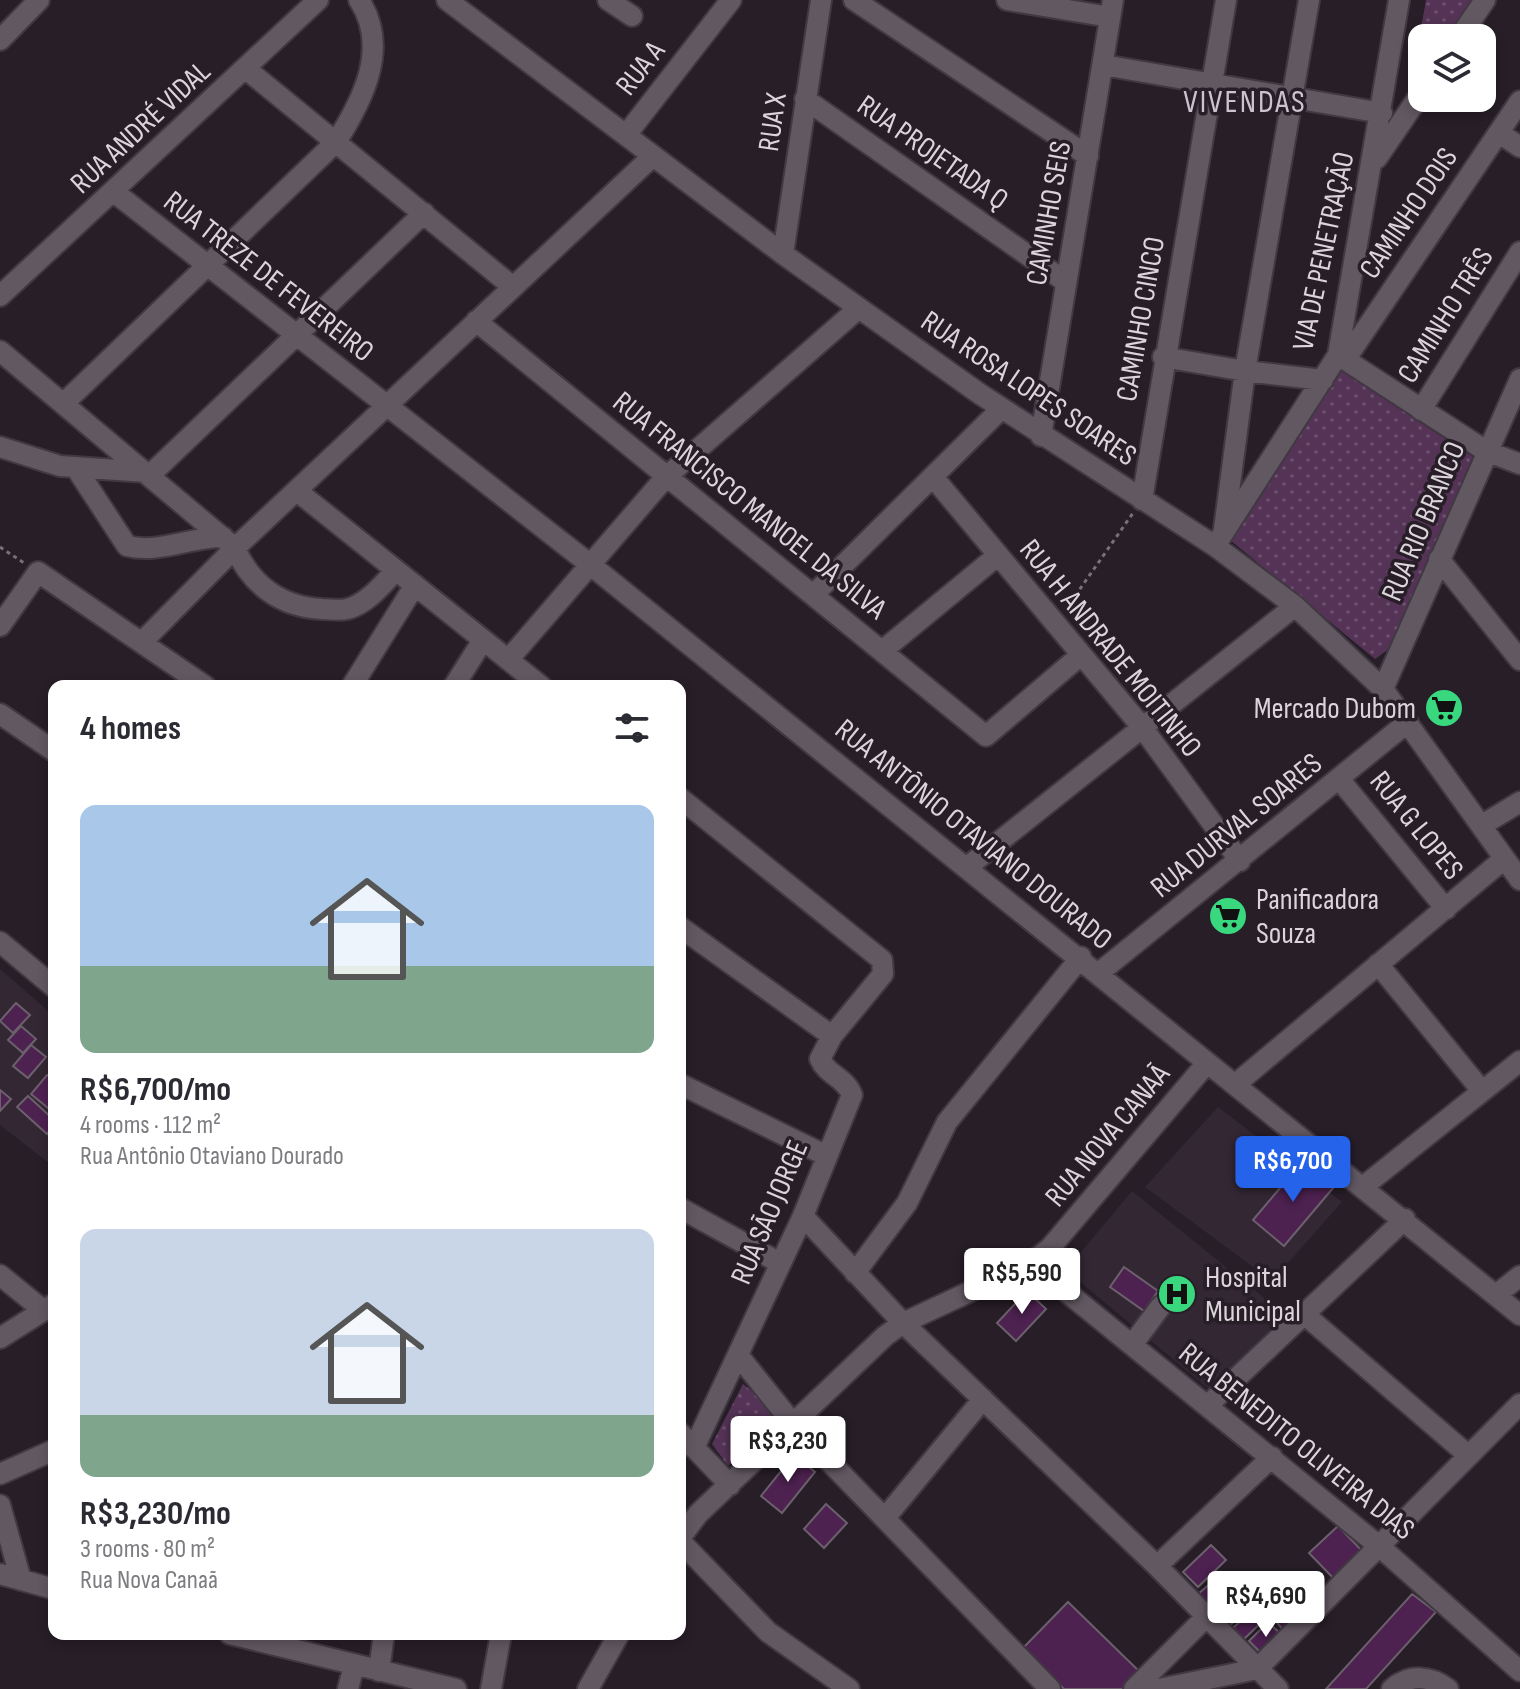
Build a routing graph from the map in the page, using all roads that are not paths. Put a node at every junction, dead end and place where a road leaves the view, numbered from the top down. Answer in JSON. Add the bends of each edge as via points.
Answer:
{"nodes":[{"id":1,"x":39,"y":0,"type":"edge"},
{"id":2,"x":318,"y":0,"type":"edge"},
{"id":3,"x":359,"y":0,"type":"edge"},
{"id":4,"x":447,"y":0,"type":"edge"},
{"id":5,"x":608,"y":0,"type":"edge"},
{"id":6,"x":731,"y":0,"type":"edge"},
{"id":7,"x":821,"y":0,"type":"edge"},
{"id":8,"x":854,"y":0,"type":"edge"},
{"id":9,"x":1007,"y":0,"type":"edge"},
{"id":10,"x":1226,"y":0,"type":"edge"},
{"id":11,"x":1309,"y":0,"type":"edge"},
{"id":12,"x":1399,"y":0,"type":"edge"},
{"id":13,"x":1485,"y":0,"type":"edge"},
{"id":14,"x":1111,"y":9,"type":"edge"},
{"id":15,"x":632,"y":16,"type":"dead end"},
{"id":16,"x":1469,"y":24,"type":"edge"},
{"id":17,"x":0,"y":40,"type":"edge"},
{"id":18,"x":1103,"y":65,"type":"junction"},
{"id":19,"x":246,"y":69,"type":"junction"},
{"id":20,"x":1214,"y":84,"type":"junction"},
{"id":21,"x":1293,"y":98,"type":"junction"},
{"id":22,"x":805,"y":99,"type":"junction"},
{"id":23,"x":1520,"y":101,"type":"edge"},
{"id":24,"x":1408,"y":112,"type":"edge"},
{"id":25,"x":1382,"y":113,"type":"junction"},
{"id":26,"x":1499,"y":133,"type":"junction"},
{"id":27,"x":626,"y":135,"type":"junction"},
{"id":28,"x":336,"y":142,"type":"junction"},
{"id":29,"x":1520,"y":147,"type":"edge"},
{"id":30,"x":653,"y":156,"type":"junction"},
{"id":31,"x":1088,"y":156,"type":"junction"},
{"id":32,"x":1372,"y":166,"type":"junction"},
{"id":33,"x":114,"y":192,"type":"junction"},
{"id":34,"x":424,"y":213,"type":"junction"},
{"id":35,"x":1520,"y":252,"type":"edge"},
{"id":36,"x":783,"y":254,"type":"junction"},
{"id":37,"x":208,"y":265,"type":"junction"},
{"id":38,"x":1066,"y":282,"type":"junction"},
{"id":39,"x":513,"y":287,"type":"junction"},
{"id":40,"x":0,"y":296,"type":"edge"},
{"id":41,"x":859,"y":308,"type":"junction"},
{"id":42,"x":476,"y":321,"type":"junction"},
{"id":43,"x":296,"y":336,"type":"junction"},
{"id":44,"x":0,"y":351,"type":"edge"},
{"id":45,"x":1163,"y":357,"type":"junction"},
{"id":46,"x":1341,"y":357,"type":"junction"},
{"id":47,"x":1245,"y":371,"type":"junction"},
{"id":48,"x":1520,"y":379,"type":"edge"},
{"id":49,"x":1323,"y":380,"type":"junction"},
{"id":50,"x":63,"y":404,"type":"junction"},
{"id":51,"x":386,"y":407,"type":"junction"},
{"id":52,"x":1001,"y":409,"type":"junction"},
{"id":53,"x":1421,"y":410,"type":"junction"},
{"id":54,"x":1041,"y":436,"type":"junction"},
{"id":55,"x":0,"y":447,"type":"edge"},
{"id":56,"x":1486,"y":451,"type":"junction"},
{"id":57,"x":1518,"y":464,"type":"edge"},
{"id":58,"x":76,"y":468,"type":"junction"},
{"id":59,"x":148,"y":474,"type":"junction"},
{"id":60,"x":667,"y":477,"type":"junction"},
{"id":61,"x":933,"y":477,"type":"junction"},
{"id":62,"x":297,"y":491,"type":"junction"},
{"id":63,"x":1142,"y":500,"type":"junction"},
{"id":64,"x":1219,"y":540,"type":"junction"},
{"id":65,"x":229,"y":543,"type":"junction"},
{"id":66,"x":997,"y":556,"type":"junction"},
{"id":67,"x":1439,"y":559,"type":"junction"},
{"id":68,"x":590,"y":565,"type":"junction"},
{"id":69,"x":396,"y":570,"type":"junction"},
{"id":70,"x":415,"y":585,"type":"junction"},
{"id":71,"x":813,"y":595,"type":"junction"},
{"id":72,"x":1295,"y":606,"type":"junction"},
{"id":73,"x":0,"y":626,"type":"edge"},
{"id":74,"x":483,"y":640,"type":"junction"},
{"id":75,"x":142,"y":642,"type":"junction"},
{"id":76,"x":882,"y":651,"type":"junction"},
{"id":77,"x":1081,"y":655,"type":"junction"},
{"id":78,"x":508,"y":660,"type":"junction"},
{"id":79,"x":1520,"y":660,"type":"edge"},
{"id":80,"x":196,"y":680,"type":"edge"},
{"id":81,"x":356,"y":680,"type":"edge"},
{"id":82,"x":458,"y":680,"type":"edge"},
{"id":83,"x":530,"y":680,"type":"edge"},
{"id":84,"x":1383,"y":689,"type":"junction"},
{"id":85,"x":0,"y":714,"type":"edge"},
{"id":86,"x":1408,"y":722,"type":"junction"},
{"id":87,"x":1142,"y":727,"type":"junction"},
{"id":88,"x":48,"y":747,"type":"edge"},
{"id":89,"x":1340,"y":780,"type":"junction"},
{"id":90,"x":1520,"y":802,"type":"edge"},
{"id":91,"x":686,"y":803,"type":"edge"},
{"id":92,"x":1482,"y":825,"type":"junction"},
{"id":93,"x":1504,"y":859,"type":"junction"},
{"id":94,"x":1240,"y":861,"type":"junction"},
{"id":95,"x":966,"y":868,"type":"junction"},
{"id":96,"x":1520,"y":880,"type":"edge"},
{"id":97,"x":1446,"y":909,"type":"junction"},
{"id":98,"x":686,"y":931,"type":"edge"},
{"id":99,"x":0,"y":942,"type":"edge"},
{"id":100,"x":1081,"y":957,"type":"junction"},
{"id":101,"x":1378,"y":964,"type":"junction"},
{"id":102,"x":1100,"y":972,"type":"junction"},
{"id":103,"x":48,"y":982,"type":"edge"},
{"id":104,"x":832,"y":1036,"type":"junction"},
{"id":105,"x":1520,"y":1061,"type":"edge"},
{"id":106,"x":1207,"y":1063,"type":"junction"},
{"id":107,"x":1237,"y":1083,"type":"junction"},
{"id":108,"x":686,"y":1087,"type":"edge"},
{"id":109,"x":1482,"y":1091,"type":"junction"},
{"id":110,"x":825,"y":1155,"type":"junction"},
{"id":111,"x":1364,"y":1186,"type":"junction"},
{"id":112,"x":686,"y":1211,"type":"edge"},
{"id":113,"x":803,"y":1216,"type":"junction"},
{"id":114,"x":1405,"y":1219,"type":"junction"},
{"id":115,"x":780,"y":1263,"type":"junction"},
{"id":116,"x":1031,"y":1263,"type":"junction"},
{"id":117,"x":855,"y":1273,"type":"junction"},
{"id":118,"x":0,"y":1275,"type":"edge"},
{"id":119,"x":1520,"y":1276,"type":"edge"},
{"id":120,"x":1496,"y":1295,"type":"junction"},
{"id":121,"x":48,"y":1306,"type":"edge"},
{"id":122,"x":1161,"y":1306,"type":"dead end"},
{"id":123,"x":48,"y":1308,"type":"edge"},
{"id":124,"x":1304,"y":1314,"type":"junction"},
{"id":125,"x":1520,"y":1315,"type":"edge"},
{"id":126,"x":903,"y":1323,"type":"junction"},
{"id":127,"x":0,"y":1338,"type":"edge"},
{"id":128,"x":1132,"y":1345,"type":"junction"},
{"id":129,"x":738,"y":1355,"type":"junction"},
{"id":130,"x":983,"y":1399,"type":"junction"},
{"id":131,"x":1520,"y":1404,"type":"edge"},
{"id":132,"x":1207,"y":1406,"type":"junction"},
{"id":133,"x":794,"y":1425,"type":"junction"},
{"id":134,"x":687,"y":1440,"type":"edge"},
{"id":135,"x":1468,"y":1455,"type":"junction"},
{"id":136,"x":1272,"y":1457,"type":"junction"},
{"id":137,"x":48,"y":1458,"type":"edge"},
{"id":138,"x":0,"y":1474,"type":"edge"},
{"id":139,"x":730,"y":1485,"type":"junction"},
{"id":140,"x":0,"y":1505,"type":"edge"},
{"id":141,"x":885,"y":1518,"type":"junction"},
{"id":142,"x":686,"y":1531,"type":"edge"},
{"id":143,"x":686,"y":1546,"type":"edge"},
{"id":144,"x":1379,"y":1546,"type":"junction"},
{"id":145,"x":1157,"y":1566,"type":"junction"},
{"id":146,"x":0,"y":1574,"type":"edge"},
{"id":147,"x":37,"y":1584,"type":"edge"},
{"id":148,"x":1207,"y":1616,"type":"junction"},
{"id":149,"x":273,"y":1640,"type":"edge"},
{"id":150,"x":383,"y":1640,"type":"edge"},
{"id":151,"x":500,"y":1640,"type":"edge"},
{"id":152,"x":616,"y":1640,"type":"edge"},
{"id":153,"x":354,"y":1665,"type":"junction"},
{"id":154,"x":1257,"y":1669,"type":"junction"},
{"id":155,"x":379,"y":1671,"type":"junction"},
{"id":156,"x":1520,"y":1671,"type":"edge"},
{"id":157,"x":348,"y":1689,"type":"edge"},
{"id":158,"x":456,"y":1689,"type":"edge"},
{"id":159,"x":491,"y":1689,"type":"edge"},
{"id":160,"x":588,"y":1689,"type":"edge"},
{"id":161,"x":849,"y":1689,"type":"edge"},
{"id":162,"x":1050,"y":1689,"type":"edge"},
{"id":163,"x":1134,"y":1689,"type":"edge"},
{"id":164,"x":1159,"y":1689,"type":"edge"},
{"id":165,"x":1278,"y":1689,"type":"edge"},
{"id":166,"x":1392,"y":1689,"type":"edge"},
{"id":167,"x":1448,"y":1689,"type":"edge"}],
"edges":[{"from":1,"to":17,"type":"street"},
{"from":2,"to":19,"type":"street","name":"RUA ANDRÉ VIDAL"},
{"from":3,"to":28,"type":"street","via":[[368,14],[373,55],[366,88]]},
{"from":4,"to":27,"type":"street","name":"RUA ROSA LOPES SOARES"},
{"from":5,"to":15,"type":"street"},
{"from":6,"to":27,"type":"street","name":"RUA A"},
{"from":7,"to":22,"type":"street","name":"RUA X"},
{"from":8,"to":31,"type":"street"},
{"from":9,"to":14,"type":"street"},
{"from":10,"to":20,"type":"street","name":"CAMINHO CINCO"},
{"from":11,"to":21,"type":"street","name":"VIA DE PENETRAÇÃO"},
{"from":12,"to":25,"type":"street","name":"VIA DE PENETRAÇÃO"},
{"from":13,"to":16,"type":"street"},
{"from":14,"to":18,"type":"street","name":"CAMINHO SEIS"},
{"from":18,"to":20,"type":"street"},
{"from":18,"to":31,"type":"street","name":"CAMINHO SEIS"},
{"from":19,"to":28,"type":"street"},
{"from":19,"to":33,"type":"street","name":"RUA ANDRÉ VIDAL"},
{"from":20,"to":21,"type":"street"},
{"from":20,"to":45,"type":"street","name":"CAMINHO CINCO"},
{"from":21,"to":25,"type":"street"},
{"from":21,"to":47,"type":"street","name":"VIA DE PENETRAÇÃO"},
{"from":22,"to":36,"type":"street","name":"RUA X"},
{"from":22,"to":38,"type":"street","name":"RUA PROJETADA Q"},
{"from":23,"to":26,"type":"street","name":"CAMINHO DOIS"},
{"from":24,"to":32,"type":"street"},
{"from":25,"to":32,"type":"street","name":"VIA DE PENETRAÇÃO"},
{"from":26,"to":29,"type":"street"},
{"from":26,"to":46,"type":"street","name":"CAMINHO DOIS"},
{"from":27,"to":30,"type":"street","name":"RUA ROSA LOPES SOARES"},
{"from":28,"to":34,"type":"street"},
{"from":28,"to":37,"type":"street"},
{"from":30,"to":36,"type":"street","name":"RUA ROSA LOPES SOARES"},
{"from":30,"to":39,"type":"street"},
{"from":31,"to":38,"type":"street","name":"CAMINHO SEIS"},
{"from":32,"to":46,"type":"street","name":"VIA DE PENETRAÇÃO"},
{"from":33,"to":37,"type":"street","name":"RUA TREZE DE FEVEREIRO"},
{"from":33,"to":40,"type":"street","name":"RUA ANDRÉ VIDAL"},
{"from":34,"to":39,"type":"street"},
{"from":34,"to":43,"type":"street"},
{"from":35,"to":53,"type":"street","name":"CAMINHO TRÊS"},
{"from":36,"to":41,"type":"street","name":"RUA ROSA LOPES SOARES"},
{"from":37,"to":43,"type":"street","name":"RUA TREZE DE FEVEREIRO"},
{"from":37,"to":50,"type":"street"},
{"from":38,"to":54,"type":"street","name":"CAMINHO SEIS"},
{"from":39,"to":42,"type":"street"},
{"from":41,"to":52,"type":"street","name":"RUA ROSA LOPES SOARES"},
{"from":41,"to":60,"type":"street"},
{"from":42,"to":51,"type":"street"},
{"from":42,"to":60,"type":"street","name":"RUA FRANCISCO MANOEL DA SILVA"},
{"from":43,"to":51,"type":"street","name":"RUA TREZE DE FEVEREIRO"},
{"from":43,"to":59,"type":"street"},
{"from":44,"to":50,"type":"street"},
{"from":45,"to":47,"type":"street"},
{"from":45,"to":63,"type":"street","name":"CAMINHO CINCO"},
{"from":46,"to":49,"type":"street","name":"VIA DE PENETRAÇÃO"},
{"from":46,"to":53,"type":"street"},
{"from":47,"to":49,"type":"street"},
{"from":47,"to":64,"type":"street","name":"VIA DE PENETRAÇÃO"},
{"from":48,"to":56,"type":"street","name":"RUA RIO BRANCO"},
{"from":49,"to":64,"type":"street","name":"VIA DE PENETRAÇÃO"},
{"from":50,"to":59,"type":"street"},
{"from":51,"to":62,"type":"street"},
{"from":51,"to":68,"type":"street","name":"RUA ANTÔNIO OTAVIANO DOURADO"},
{"from":52,"to":54,"type":"street","name":"RUA ROSA LOPES SOARES"},
{"from":52,"to":61,"type":"street"},
{"from":53,"to":56,"type":"street"},
{"from":54,"to":63,"type":"street","name":"RUA ROSA LOPES SOARES"},
{"from":55,"to":58,"type":"street"},
{"from":56,"to":57,"type":"street"},
{"from":56,"to":67,"type":"street","name":"RUA RIO BRANCO"},
{"from":58,"to":59,"type":"street"},
{"from":58,"to":65,"type":"street","via":[[127,546],[146,550],[185,540]]},
{"from":59,"to":65,"type":"street"},
{"from":60,"to":68,"type":"street"},
{"from":60,"to":71,"type":"street","name":"RUA FRANCISCO MANOEL DA SILVA"},
{"from":61,"to":66,"type":"street","name":"RUA H ANDRADE MOITINHO"},
{"from":61,"to":71,"type":"street"},
{"from":62,"to":65,"type":"street"},
{"from":62,"to":69,"type":"street"},
{"from":63,"to":64,"type":"street","name":"RUA ROSA LOPES SOARES"},
{"from":64,"to":72,"type":"street","name":"RUA ROSA LOPES SOARES"},
{"from":65,"to":69,"type":"street","via":[[243,566],[277,600],[308,608],[347,610],[373,594]]},
{"from":65,"to":75,"type":"street"},
{"from":66,"to":76,"type":"street"},
{"from":66,"to":77,"type":"street","name":"RUA H ANDRADE MOITINHO"},
{"from":67,"to":79,"type":"street"},
{"from":67,"to":84,"type":"street","name":"RUA RIO BRANCO"},
{"from":68,"to":78,"type":"street"},
{"from":68,"to":95,"type":"street","name":"RUA ANTÔNIO OTAVIANO DOURADO"},
{"from":69,"to":70,"type":"street"},
{"from":70,"to":74,"type":"street"},
{"from":70,"to":81,"type":"street"},
{"from":71,"to":76,"type":"street","name":"RUA FRANCISCO MANOEL DA SILVA"},
{"from":72,"to":84,"type":"street","name":"RUA ROSA LOPES SOARES"},
{"from":72,"to":87,"type":"street"},
{"from":73,"to":75,"type":"street","via":[[38,572]]},
{"from":74,"to":78,"type":"street"},
{"from":74,"to":82,"type":"street"},
{"from":75,"to":80,"type":"street"},
{"from":76,"to":77,"type":"street","name":"RUA FRANCISCO MANOEL DA SILVA","via":[[986,736]]},
{"from":77,"to":87,"type":"street","name":"RUA H ANDRADE MOITINHO"},
{"from":78,"to":83,"type":"street"},
{"from":84,"to":86,"type":"street","name":"RUA ROSA LOPES SOARES"},
{"from":85,"to":88,"type":"street"},
{"from":86,"to":89,"type":"street","name":"RUA DURVAL SOARES"},
{"from":86,"to":92,"type":"street","name":"RUA ROSA LOPES SOARES"},
{"from":87,"to":94,"type":"street","name":"RUA H ANDRADE MOITINHO"},
{"from":87,"to":95,"type":"street"},
{"from":89,"to":94,"type":"street","name":"RUA DURVAL SOARES"},
{"from":89,"to":97,"type":"street","name":"RUA G LOPES"},
{"from":90,"to":92,"type":"street"},
{"from":91,"to":104,"type":"street","via":[[882,960],[883,974]]},
{"from":92,"to":93,"type":"street","name":"RUA ROSA LOPES SOARES"},
{"from":93,"to":96,"type":"street","name":"RUA ROSA LOPES SOARES"},
{"from":93,"to":97,"type":"street"},
{"from":94,"to":102,"type":"street","name":"RUA DURVAL SOARES"},
{"from":95,"to":100,"type":"street","name":"RUA ANTÔNIO OTAVIANO DOURADO"},
{"from":97,"to":101,"type":"street"},
{"from":98,"to":104,"type":"street"},
{"from":99,"to":103,"type":"street"},
{"from":100,"to":102,"type":"street","name":"RUA ANTÔNIO OTAVIANO DOURADO"},
{"from":100,"to":117,"type":"street","via":[[947,1122],[907,1203]]},
{"from":101,"to":107,"type":"street"},
{"from":101,"to":109,"type":"street"},
{"from":102,"to":106,"type":"street","name":"RUA ANTÔNIO OTAVIANO DOURADO"},
{"from":104,"to":110,"type":"street","name":"RUA SÃO JORGE","via":[[820,1059],[852,1095]]},
{"from":105,"to":109,"type":"street"},
{"from":106,"to":107,"type":"street","name":"RUA ANTÔNIO OTAVIANO DOURADO"},
{"from":106,"to":116,"type":"street","name":"RUA NOVA CANAÃ","via":[[1105,1186]]},
{"from":107,"to":111,"type":"street","name":"RUA ANTÔNIO OTAVIANO DOURADO"},
{"from":108,"to":110,"type":"street"},
{"from":109,"to":111,"type":"street"},
{"from":110,"to":113,"type":"street","name":"RUA SÃO JORGE"},
{"from":111,"to":114,"type":"street","name":"RUA ANTÔNIO OTAVIANO DOURADO"},
{"from":112,"to":115,"type":"street"},
{"from":113,"to":115,"type":"street","name":"RUA SÃO JORGE"},
{"from":113,"to":117,"type":"street"},
{"from":114,"to":120,"type":"street","name":"RUA ANTÔNIO OTAVIANO DOURADO"},
{"from":114,"to":124,"type":"street"},
{"from":115,"to":129,"type":"street","name":"RUA SÃO JORGE"},
{"from":116,"to":126,"type":"street","name":"RUA NOVA CANAÃ"},
{"from":116,"to":128,"type":"street","name":"RUA BENEDITO OLIVEIRA DIAS"},
{"from":117,"to":126,"type":"street"},
{"from":118,"to":121,"type":"street"},
{"from":119,"to":120,"type":"street"},
{"from":120,"to":125,"type":"street","name":"RUA ANTÔNIO OTAVIANO DOURADO"},
{"from":122,"to":128,"type":"street"},
{"from":123,"to":127,"type":"street"},
{"from":124,"to":132,"type":"street"},
{"from":124,"to":135,"type":"street"},
{"from":126,"to":130,"type":"street"},
{"from":126,"to":133,"type":"street","name":"RUA NOVA CANAÃ","via":[[841,1375]]},
{"from":128,"to":132,"type":"street","name":"RUA BENEDITO OLIVEIRA DIAS"},
{"from":129,"to":133,"type":"street"},
{"from":129,"to":134,"type":"street","name":"RUA SÃO JORGE"},
{"from":130,"to":141,"type":"street"},
{"from":130,"to":145,"type":"street"},
{"from":131,"to":135,"type":"street"},
{"from":132,"to":136,"type":"street","name":"RUA BENEDITO OLIVEIRA DIAS"},
{"from":133,"to":139,"type":"street","name":"RUA NOVA CANAÃ"},
{"from":133,"to":141,"type":"street"},
{"from":134,"to":139,"type":"street"},
{"from":135,"to":144,"type":"street"},
{"from":136,"to":144,"type":"street","name":"RUA BENEDITO OLIVEIRA DIAS"},
{"from":136,"to":145,"type":"street"},
{"from":137,"to":138,"type":"street"},
{"from":139,"to":142,"type":"street","name":"RUA NOVA CANAÃ"},
{"from":140,"to":147,"type":"street"},
{"from":141,"to":162,"type":"street"},
{"from":143,"to":161,"type":"street","via":[[768,1632]]},
{"from":144,"to":154,"type":"street"},
{"from":144,"to":156,"type":"street","name":"RUA BENEDITO OLIVEIRA DIAS"},
{"from":145,"to":148,"type":"street"},
{"from":146,"to":147,"type":"street"},
{"from":148,"to":154,"type":"street"},
{"from":148,"to":163,"type":"street"},
{"from":149,"to":153,"type":"street"},
{"from":150,"to":155,"type":"street"},
{"from":151,"to":159,"type":"street"},
{"from":152,"to":160,"type":"street"},
{"from":153,"to":155,"type":"street"},
{"from":153,"to":157,"type":"street"},
{"from":154,"to":164,"type":"street"},
{"from":154,"to":165,"type":"street"},
{"from":155,"to":158,"type":"street"},
{"from":166,"to":167,"type":"street","via":[[1403,1680],[1427,1678]]}]}
